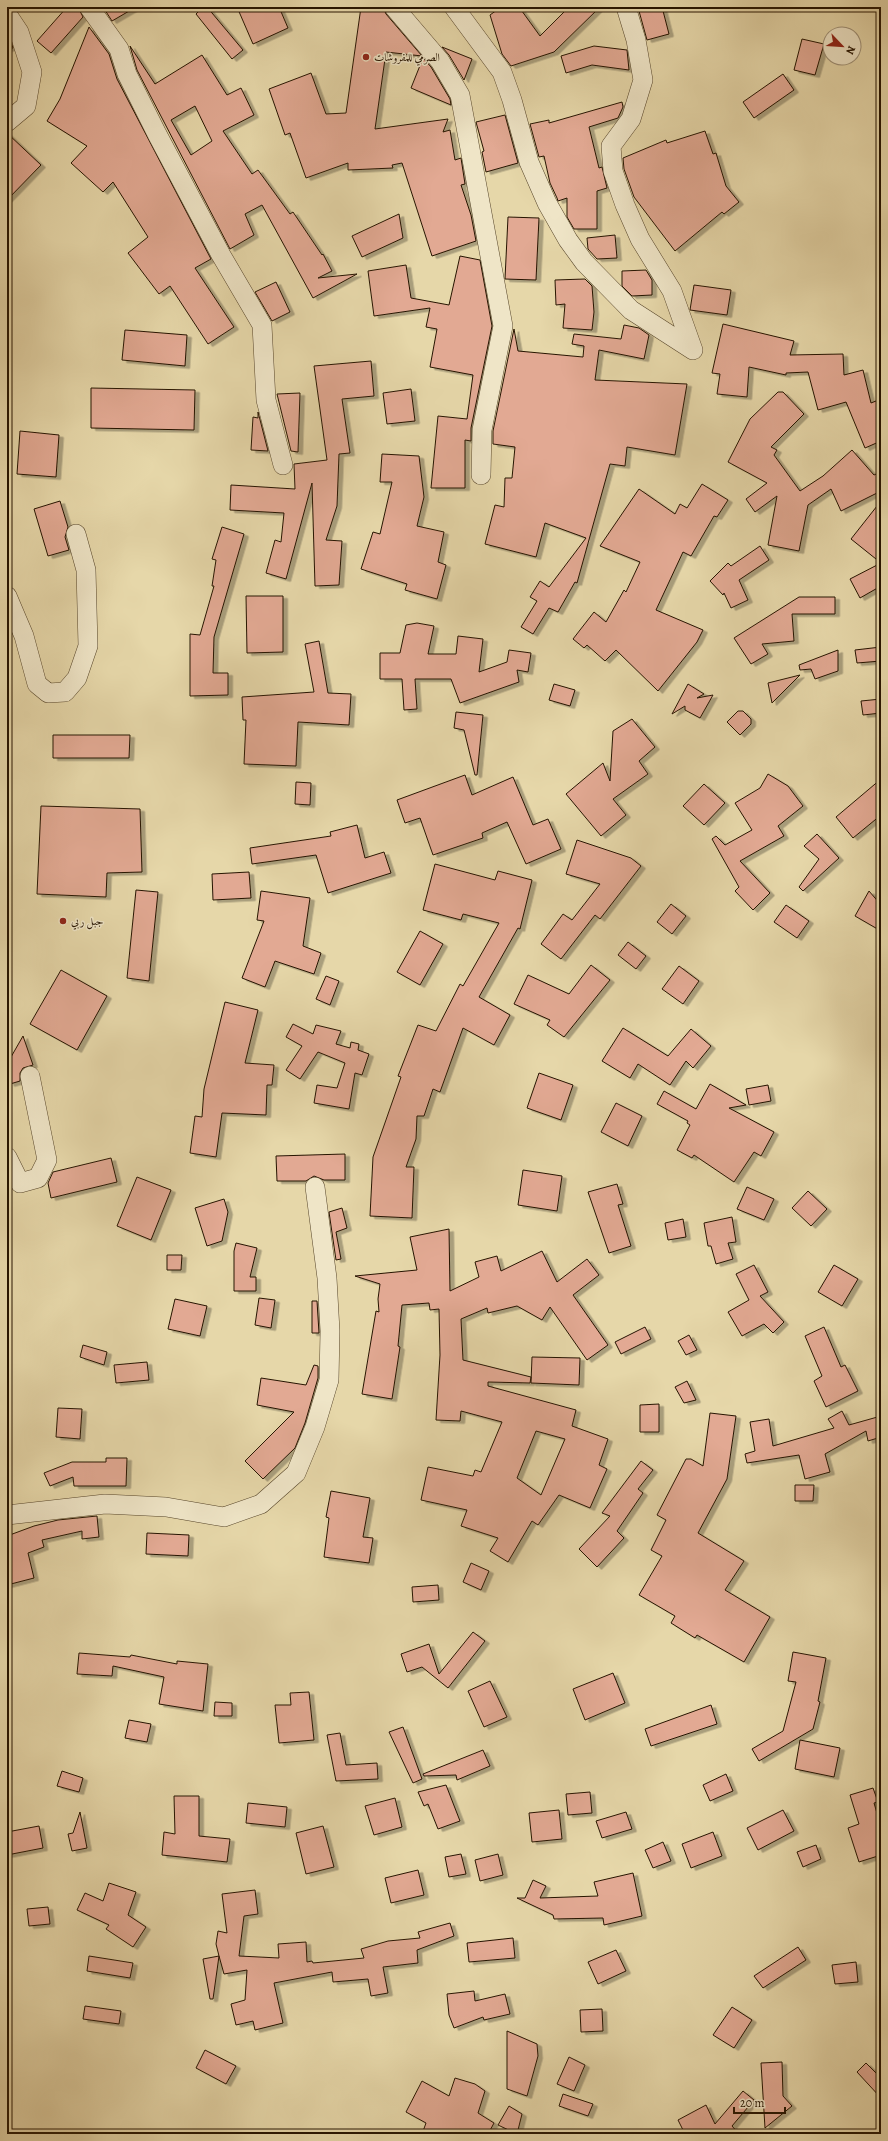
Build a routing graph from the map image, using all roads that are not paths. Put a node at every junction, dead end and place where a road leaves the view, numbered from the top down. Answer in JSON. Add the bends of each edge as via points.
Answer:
{"nodes":[{"id":1,"x":89,"y":7,"type":"edge"},
{"id":2,"x":394,"y":7,"type":"edge"},
{"id":3,"x":454,"y":7,"type":"edge"},
{"id":4,"x":626,"y":7,"type":"edge"},
{"id":5,"x":7,"y":14,"type":"edge"},
{"id":6,"x":7,"y":122,"type":"edge"},
{"id":7,"x":283,"y":465,"type":"dead end"},
{"id":8,"x":481,"y":476,"type":"dead end"},
{"id":9,"x":76,"y":534,"type":"dead end"},
{"id":10,"x":7,"y":596,"type":"edge"},
{"id":11,"x":30,"y":1076,"type":"dead end"},
{"id":12,"x":7,"y":1157,"type":"edge"},
{"id":13,"x":315,"y":1187,"type":"dead end"},
{"id":14,"x":7,"y":1515,"type":"edge"}],
"edges":[{"from":1,"to":7,"type":"street","via":[[119,49],[157,134],[221,255],[262,325],[266,400]]},
{"from":2,"to":8,"type":"street","via":[[440,61],[460,94],[503,326],[482,430]]},
{"from":3,"to":4,"type":"street","via":[[502,72],[529,162],[547,203],[568,240],[584,262],[631,310],[693,350],[672,291],[640,239],[613,171],[611,146],[631,119],[643,80],[636,40]]},
{"from":5,"to":6,"type":"street","via":[[19,32],[32,72],[26,106]]},
{"from":9,"to":10,"type":"street","via":[[86,570],[88,646],[77,678],[65,692],[48,693],[37,684],[24,636]]},
{"from":11,"to":12,"type":"street","via":[[46,1160],[38,1178],[20,1183]]},
{"from":13,"to":14,"type":"street","via":[[327,1278],[330,1331],[328,1380],[315,1427],[296,1473],[261,1504],[224,1517],[166,1507],[105,1504]]}]}
